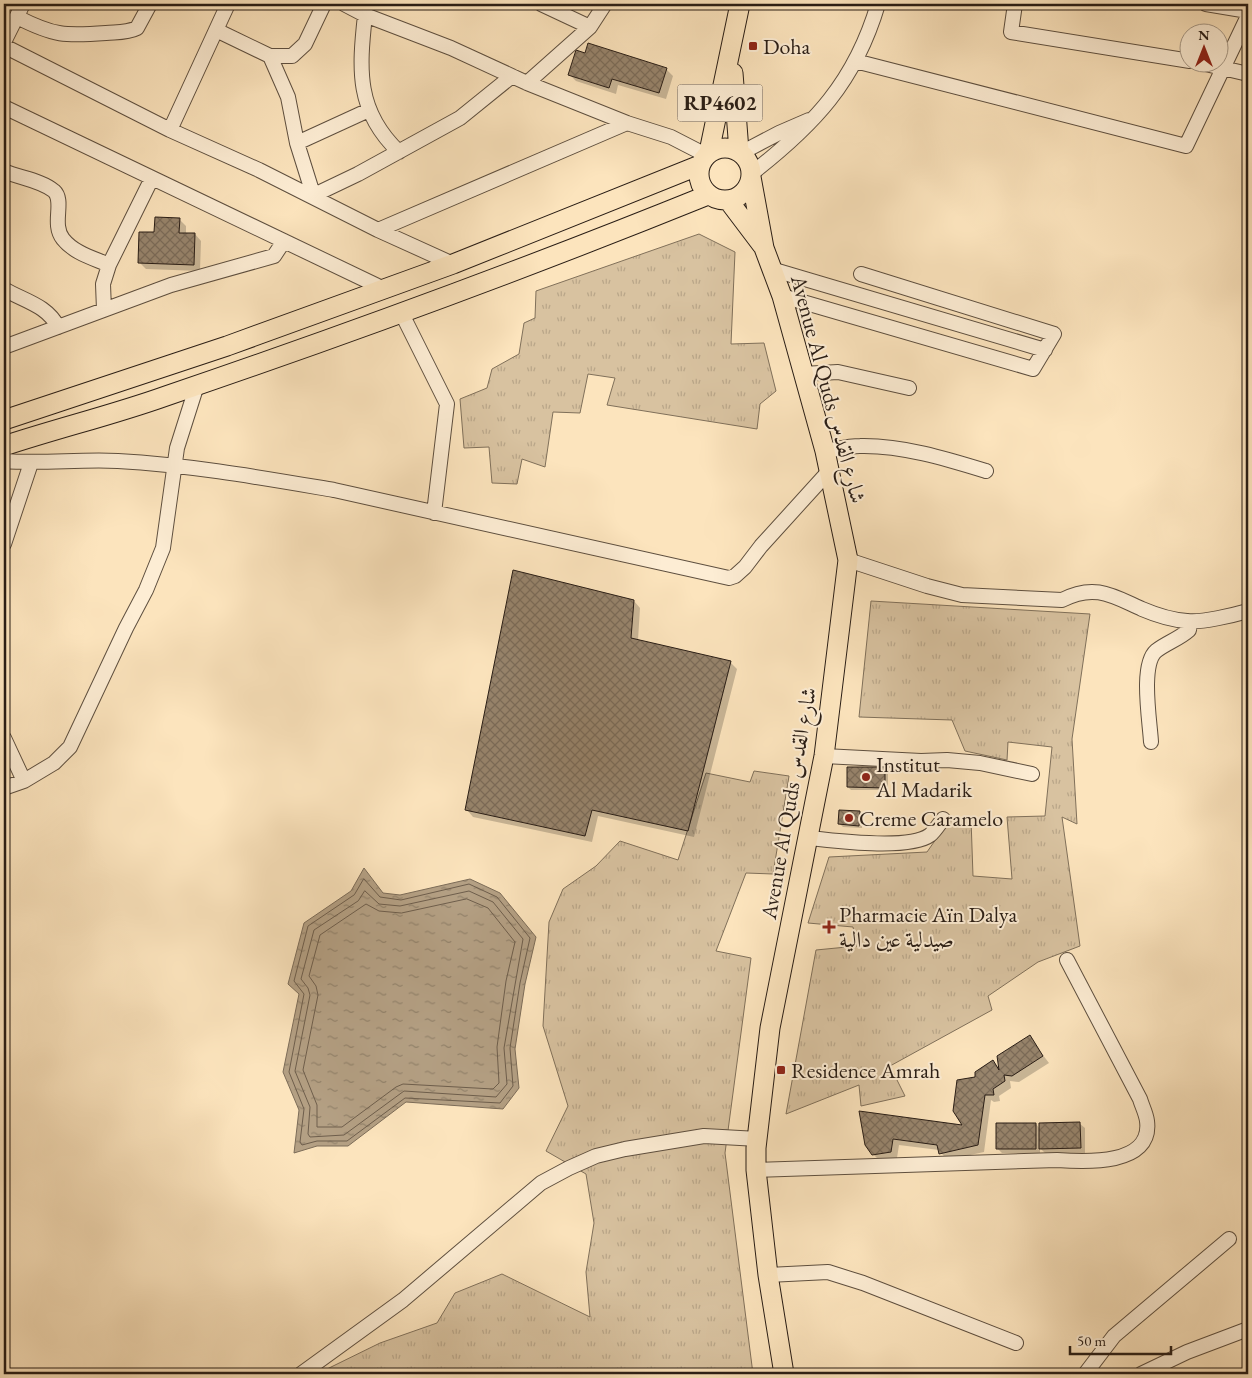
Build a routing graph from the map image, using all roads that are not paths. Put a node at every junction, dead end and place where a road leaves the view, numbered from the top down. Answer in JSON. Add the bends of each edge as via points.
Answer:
{"nodes":[{"id":1,"x":23,"y":4,"type":"edge"},
{"id":2,"x":150,"y":4,"type":"edge"},
{"id":3,"x":228,"y":4,"type":"edge"},
{"id":4,"x":324,"y":4,"type":"edge"},
{"id":5,"x":344,"y":4,"type":"edge"},
{"id":6,"x":540,"y":4,"type":"edge"},
{"id":7,"x":605,"y":4,"type":"edge"},
{"id":8,"x":740,"y":4,"type":"edge"},
{"id":9,"x":878,"y":4,"type":"edge"},
{"id":10,"x":1015,"y":4,"type":"edge"},
{"id":11,"x":1206,"y":4,"type":"edge"},
{"id":12,"x":1248,"y":11,"type":"edge"},
{"id":13,"x":365,"y":15,"type":"junction"},
{"id":14,"x":1248,"y":16,"type":"edge"},
{"id":15,"x":17,"y":17,"type":"junction"},
{"id":16,"x":590,"y":27,"type":"junction"},
{"id":17,"x":216,"y":30,"type":"junction"},
{"id":18,"x":4,"y":42,"type":"edge"},
{"id":19,"x":4,"y":46,"type":"edge"},
{"id":20,"x":1230,"y":54,"type":"edge"},
{"id":21,"x":731,"y":55,"type":"junction"},
{"id":22,"x":270,"y":56,"type":"junction"},
{"id":23,"x":1180,"y":59,"type":"edge"},
{"id":24,"x":855,"y":61,"type":"junction"},
{"id":25,"x":1230,"y":69,"type":"edge"},
{"id":26,"x":1222,"y":72,"type":"edge"},
{"id":27,"x":1248,"y":74,"type":"edge"},
{"id":28,"x":512,"y":76,"type":"junction"},
{"id":29,"x":527,"y":83,"type":"junction"},
{"id":30,"x":4,"y":107,"type":"edge"},
{"id":31,"x":369,"y":110,"type":"junction"},
{"id":32,"x":817,"y":117,"type":"junction"},
{"id":33,"x":627,"y":123,"type":"junction"},
{"id":34,"x":170,"y":130,"type":"junction"},
{"id":35,"x":297,"y":143,"type":"junction"},
{"id":36,"x":399,"y":152,"type":"junction"},
{"id":37,"x":740,"y":152,"type":"junction"},
{"id":38,"x":705,"y":157,"type":"junction"},
{"id":39,"x":4,"y":171,"type":"edge"},
{"id":40,"x":751,"y":176,"type":"junction"},
{"id":41,"x":152,"y":178,"type":"junction"},
{"id":42,"x":708,"y":194,"type":"junction"},
{"id":43,"x":313,"y":195,"type":"junction"},
{"id":44,"x":728,"y":200,"type":"junction"},
{"id":45,"x":378,"y":230,"type":"junction"},
{"id":46,"x":284,"y":242,"type":"junction"},
{"id":47,"x":764,"y":248,"type":"junction"},
{"id":48,"x":453,"y":264,"type":"junction"},
{"id":49,"x":109,"y":265,"type":"junction"},
{"id":50,"x":771,"y":269,"type":"junction"},
{"id":51,"x":861,"y":274,"type":"dead end"},
{"id":52,"x":382,"y":288,"type":"junction"},
{"id":53,"x":4,"y":289,"type":"edge"},
{"id":54,"x":782,"y":296,"type":"junction"},
{"id":55,"x":104,"y":310,"type":"junction"},
{"id":56,"x":401,"y":312,"type":"junction"},
{"id":57,"x":58,"y":327,"type":"junction"},
{"id":58,"x":4,"y":347,"type":"edge"},
{"id":59,"x":1045,"y":350,"type":"junction"},
{"id":60,"x":803,"y":374,"type":"junction"},
{"id":61,"x":198,"y":385,"type":"junction"},
{"id":62,"x":909,"y":388,"type":"dead end"},
{"id":63,"x":4,"y":420,"type":"edge"},
{"id":64,"x":4,"y":446,"type":"edge"},
{"id":65,"x":825,"y":451,"type":"junction"},
{"id":66,"x":4,"y":461,"type":"edge"},
{"id":67,"x":32,"y":463,"type":"junction"},
{"id":68,"x":174,"y":467,"type":"junction"},
{"id":69,"x":830,"y":470,"type":"junction"},
{"id":70,"x":986,"y":470,"type":"dead end"},
{"id":71,"x":434,"y":513,"type":"junction"},
{"id":72,"x":4,"y":544,"type":"edge"},
{"id":73,"x":848,"y":560,"type":"junction"},
{"id":74,"x":1248,"y":611,"type":"edge"},
{"id":75,"x":1190,"y":622,"type":"junction"},
{"id":76,"x":4,"y":738,"type":"edge"},
{"id":77,"x":1151,"y":742,"type":"dead end"},
{"id":78,"x":824,"y":756,"type":"junction"},
{"id":79,"x":1032,"y":774,"type":"dead end"},
{"id":80,"x":24,"y":781,"type":"junction"},
{"id":81,"x":4,"y":788,"type":"edge"},
{"id":82,"x":943,"y":820,"type":"dead end"},
{"id":83,"x":810,"y":838,"type":"junction"},
{"id":84,"x":1067,"y":960,"type":"dead end"},
{"id":85,"x":758,"y":1139,"type":"junction"},
{"id":86,"x":756,"y":1170,"type":"junction"},
{"id":87,"x":1229,"y":1239,"type":"dead end"},
{"id":88,"x":768,"y":1275,"type":"junction"},
{"id":89,"x":1248,"y":1329,"type":"edge"},
{"id":90,"x":1016,"y":1343,"type":"dead end"},
{"id":91,"x":301,"y":1374,"type":"edge"},
{"id":92,"x":784,"y":1374,"type":"edge"},
{"id":93,"x":1085,"y":1374,"type":"edge"},
{"id":94,"x":1141,"y":1374,"type":"edge"}],
"edges":[{"from":1,"to":15,"type":"street"},
{"from":2,"to":15,"type":"street","via":[[136,28],[126,32],[66,36],[44,31]]},
{"from":3,"to":17,"type":"street"},
{"from":4,"to":22,"type":"street","via":[[299,51],[292,56]]},
{"from":5,"to":13,"type":"street"},
{"from":6,"to":16,"type":"street"},
{"from":7,"to":16,"type":"street"},
{"from":8,"to":21,"type":"main road","number":"RP4602"},
{"from":9,"to":24,"type":"street","via":[[869,33]]},
{"from":10,"to":23,"type":"street","via":[[1010,32]]},
{"from":11,"to":12,"type":"street"},
{"from":13,"to":28,"type":"street"},
{"from":13,"to":31,"type":"street","via":[[362,62],[365,100]]},
{"from":14,"to":20,"type":"street"},
{"from":15,"to":18,"type":"street"},
{"from":16,"to":29,"type":"street"},
{"from":17,"to":22,"type":"street"},
{"from":17,"to":34,"type":"street"},
{"from":19,"to":34,"type":"street"},
{"from":21,"to":37,"type":"main road","number":"RP4602"},
{"from":21,"to":38,"type":"main road","number":"RP4602"},
{"from":22,"to":35,"type":"street","via":[[288,97]]},
{"from":24,"to":26,"type":"street","via":[[1186,146]]},
{"from":24,"to":32,"type":"street"},
{"from":25,"to":27,"type":"street"},
{"from":28,"to":29,"type":"street"},
{"from":28,"to":36,"type":"street","via":[[460,118]]},
{"from":29,"to":33,"type":"street"},
{"from":30,"to":41,"type":"street"},
{"from":31,"to":35,"type":"street"},
{"from":31,"to":36,"type":"street","via":[[386,140]]},
{"from":32,"to":37,"type":"street"},
{"from":32,"to":40,"type":"street"},
{"from":33,"to":38,"type":"street","via":[[671,137]]},
{"from":33,"to":45,"type":"street"},
{"from":34,"to":43,"type":"street"},
{"from":35,"to":43,"type":"street"},
{"from":36,"to":43,"type":"street"},
{"from":37,"to":38,"type":"main road","number":"RP4602","via":[[719,148]]},
{"from":37,"to":40,"type":"main road","number":"RP4602","via":[[749,162]]},
{"from":38,"to":42,"type":"main road","number":"RP4602","via":[[698,176]]},
{"from":38,"to":48,"type":"main road"},
{"from":39,"to":49,"type":"street","via":[[53,191],[58,199],[57,227],[63,239],[87,256]]},
{"from":40,"to":44,"type":"main road","via":[[747,188]]},
{"from":40,"to":47,"type":"main road","name":"Avenue Al Quds شارع القدس","number":"RP4602"},
{"from":41,"to":46,"type":"street"},
{"from":41,"to":49,"type":"street"},
{"from":42,"to":44,"type":"main road"},
{"from":42,"to":56,"type":"main road"},
{"from":43,"to":45,"type":"street"},
{"from":44,"to":47,"type":"main road","name":"Avenue Al Quds شارع القدس","number":"RP4602"},
{"from":45,"to":48,"type":"street"},
{"from":46,"to":52,"type":"street"},
{"from":46,"to":55,"type":"street","via":[[274,256],[171,285]]},
{"from":47,"to":50,"type":"main road","name":"Avenue Al Quds شارع القدس","number":"RP4602"},
{"from":48,"to":52,"type":"main road"},
{"from":49,"to":55,"type":"street","via":[[103,284]]},
{"from":50,"to":54,"type":"main road","name":"Avenue Al Quds شارع القدس","number":"RP4602"},
{"from":50,"to":59,"type":"street"},
{"from":51,"to":59,"type":"street","via":[[1054,334]]},
{"from":52,"to":63,"type":"main road","via":[[210,352]]},
{"from":53,"to":57,"type":"street","via":[[52,315]]},
{"from":54,"to":59,"type":"street","via":[[1033,369]]},
{"from":54,"to":60,"type":"main road","name":"Avenue Al Quds شارع القدس","number":"RP4602"},
{"from":55,"to":57,"type":"street"},
{"from":56,"to":61,"type":"main road"},
{"from":56,"to":71,"type":"street","via":[[447,404]]},
{"from":57,"to":58,"type":"street"},
{"from":60,"to":62,"type":"street","via":[[838,372]]},
{"from":60,"to":65,"type":"main road","name":"Avenue Al Quds شارع القدس","number":"RP4602"},
{"from":61,"to":64,"type":"main road"},
{"from":61,"to":68,"type":"street"},
{"from":65,"to":69,"type":"main road","name":"Avenue Al Quds شارع القدس","number":"RP4602"},
{"from":65,"to":70,"type":"street","via":[[860,446],[889,448]]},
{"from":66,"to":67,"type":"street"},
{"from":67,"to":68,"type":"street","via":[[90,460]]},
{"from":67,"to":72,"type":"street"},
{"from":68,"to":71,"type":"street","via":[[334,490]]},
{"from":68,"to":80,"type":"street","via":[[166,533],[146,590],[70,747],[54,763]]},
{"from":69,"to":71,"type":"street","via":[[745,567],[729,578]]},
{"from":69,"to":73,"type":"main road","name":"Avenue Al Quds شارع القدس","number":"RP4602"},
{"from":73,"to":75,"type":"street","via":[[962,595],[1062,600],[1074,595],[1108,593],[1143,610]]},
{"from":73,"to":78,"type":"main road","name":"Avenue Al Quds شارع القدس","number":"RP4602"},
{"from":74,"to":75,"type":"street"},
{"from":75,"to":77,"type":"street","via":[[1189,630],[1181,637],[1155,652],[1148,667]]},
{"from":76,"to":80,"type":"street"},
{"from":78,"to":79,"type":"street","via":[[971,762]]},
{"from":78,"to":83,"type":"main road","name":"Avenue Al Quds شارع القدس","number":"RP4602"},
{"from":80,"to":81,"type":"street"},
{"from":82,"to":83,"type":"street","via":[[930,835],[915,841],[846,843]]},
{"from":83,"to":85,"type":"main road","name":"Avenue Al Quds شارع القدس","number":"RP4602","via":[[770,1028]]},
{"from":84,"to":86,"type":"street","via":[[1140,1099],[1147,1119],[1146,1136],[1130,1154],[1087,1162],[1057,1160]]},
{"from":85,"to":86,"type":"main road","name":"Avenue Al Quds شارع القدس","number":"RP4602"},
{"from":85,"to":91,"type":"street","via":[[704,1136],[625,1149],[596,1156],[569,1168],[541,1183],[403,1300]]},
{"from":86,"to":88,"type":"main road","name":"Avenue Al Quds شارع القدس","number":"RP4602"},
{"from":87,"to":93,"type":"street","via":[[1114,1336]]},
{"from":88,"to":90,"type":"street","via":[[828,1272]]},
{"from":88,"to":92,"type":"main road","name":"Avenue Al Quds شارع القدس","number":"RP4602"},
{"from":89,"to":94,"type":"street"}]}
